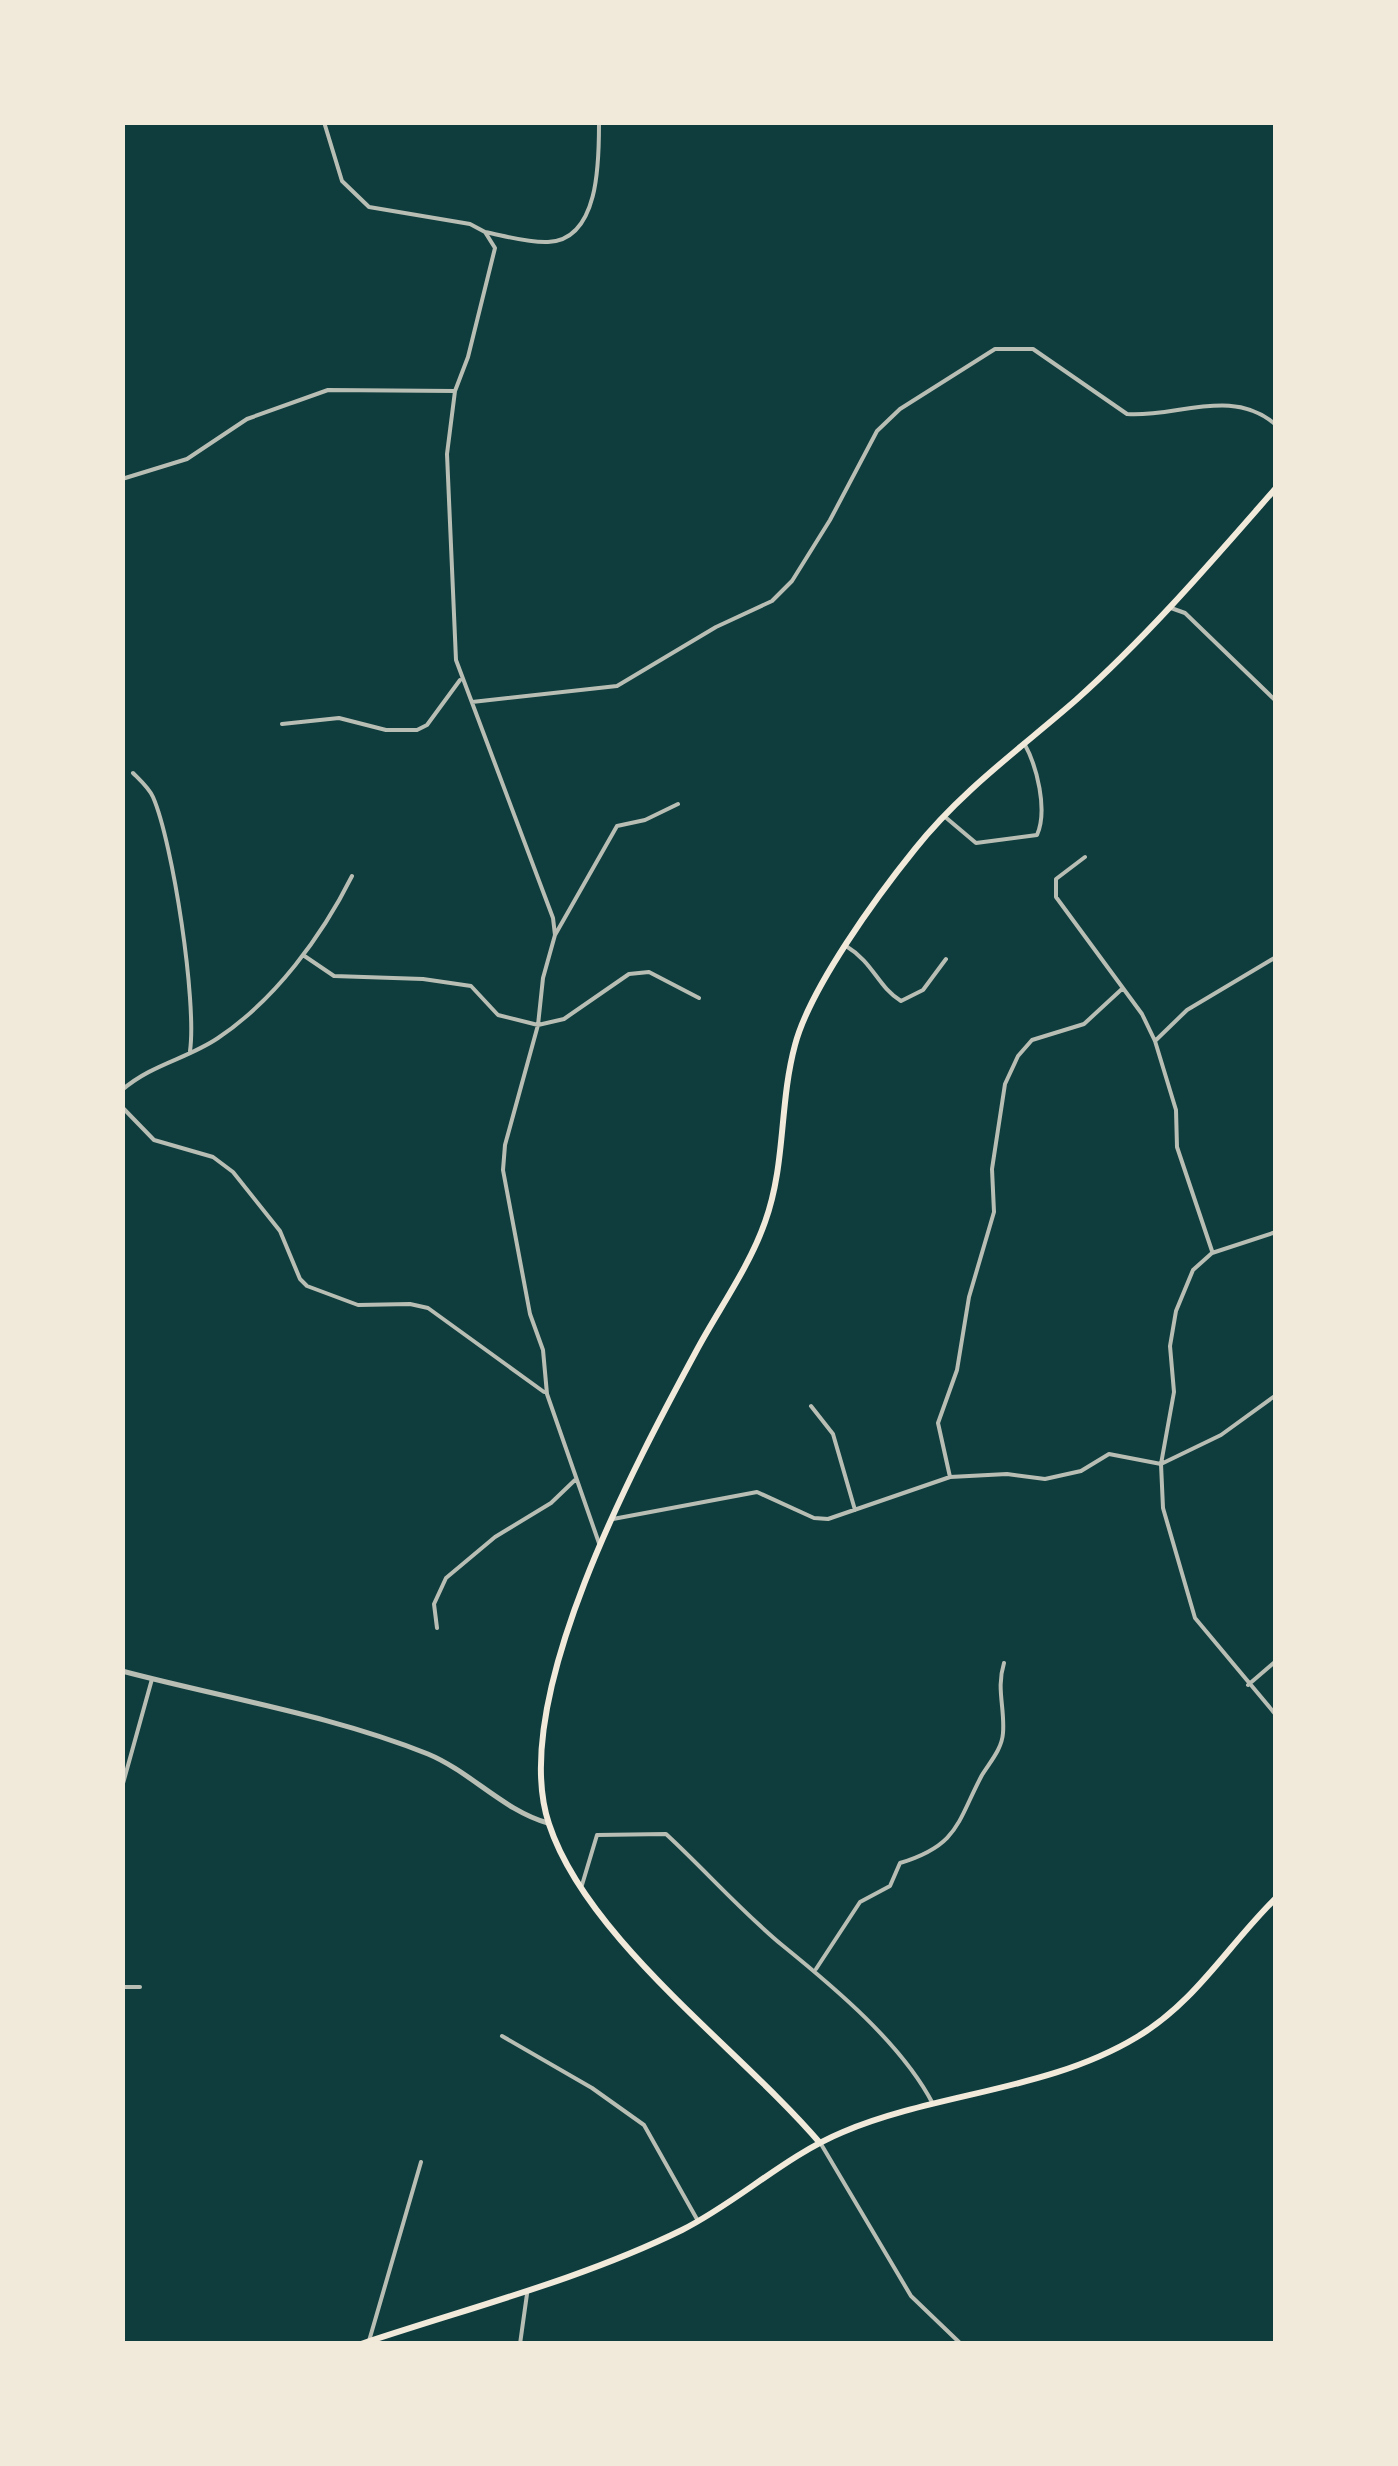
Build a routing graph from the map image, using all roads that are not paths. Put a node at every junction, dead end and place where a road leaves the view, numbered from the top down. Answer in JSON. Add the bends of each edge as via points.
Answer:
{"nodes":[{"id":1,"x":324,"y":122,"type":"edge"},
{"id":2,"x":600,"y":122,"type":"edge"},
{"id":3,"x":485,"y":232,"type":"junction"},
{"id":4,"x":455,"y":390,"type":"junction"},
{"id":5,"x":1276,"y":425,"type":"edge"},
{"id":6,"x":122,"y":478,"type":"edge"},
{"id":7,"x":1276,"y":488,"type":"edge"},
{"id":8,"x":1171,"y":608,"type":"junction"},
{"id":9,"x":460,"y":680,"type":"junction"},
{"id":10,"x":1276,"y":701,"type":"edge"},
{"id":11,"x":472,"y":702,"type":"junction"},
{"id":12,"x":282,"y":724,"type":"dead end"},
{"id":13,"x":1024,"y":743,"type":"junction"},
{"id":14,"x":134,"y":774,"type":"dead end"},
{"id":15,"x":678,"y":804,"type":"dead end"},
{"id":16,"x":944,"y":816,"type":"junction"},
{"id":17,"x":1086,"y":857,"type":"dead end"},
{"id":18,"x":352,"y":876,"type":"dead end"},
{"id":19,"x":555,"y":934,"type":"junction"},
{"id":20,"x":846,"y":946,"type":"junction"},
{"id":21,"x":303,"y":955,"type":"junction"},
{"id":22,"x":1276,"y":956,"type":"edge"},
{"id":23,"x":946,"y":960,"type":"dead end"},
{"id":24,"x":1122,"y":988,"type":"junction"},
{"id":25,"x":698,"y":998,"type":"dead end"},
{"id":26,"x":538,"y":1025,"type":"junction"},
{"id":27,"x":1155,"y":1041,"type":"junction"},
{"id":28,"x":190,"y":1051,"type":"junction"},
{"id":29,"x":122,"y":1090,"type":"edge"},
{"id":30,"x":122,"y":1107,"type":"edge"},
{"id":31,"x":1276,"y":1232,"type":"edge"},
{"id":32,"x":1212,"y":1253,"type":"junction"},
{"id":33,"x":547,"y":1394,"type":"junction"},
{"id":34,"x":1276,"y":1396,"type":"edge"},
{"id":35,"x":810,"y":1406,"type":"dead end"},
{"id":36,"x":1162,"y":1464,"type":"junction"},
{"id":37,"x":950,"y":1478,"type":"junction"},
{"id":38,"x":575,"y":1480,"type":"junction"},
{"id":39,"x":856,"y":1512,"type":"junction"},
{"id":40,"x":613,"y":1518,"type":"junction"},
{"id":41,"x":600,"y":1546,"type":"junction"},
{"id":42,"x":437,"y":1628,"type":"dead end"},
{"id":43,"x":1276,"y":1660,"type":"edge"},
{"id":44,"x":1004,"y":1663,"type":"dead end"},
{"id":45,"x":122,"y":1671,"type":"edge"},
{"id":46,"x":152,"y":1678,"type":"junction"},
{"id":47,"x":1248,"y":1685,"type":"junction"},
{"id":48,"x":1276,"y":1715,"type":"edge"},
{"id":49,"x":122,"y":1787,"type":"edge"},
{"id":50,"x":548,"y":1823,"type":"junction"},
{"id":51,"x":582,"y":1885,"type":"junction"},
{"id":52,"x":1276,"y":1898,"type":"edge"},
{"id":53,"x":816,"y":1969,"type":"junction"},
{"id":54,"x":122,"y":1987,"type":"edge"},
{"id":55,"x":140,"y":1988,"type":"dead end"},
{"id":56,"x":502,"y":2036,"type":"dead end"},
{"id":57,"x":933,"y":2104,"type":"junction"},
{"id":58,"x":820,"y":2143,"type":"junction"},
{"id":59,"x":421,"y":2162,"type":"dead end"},
{"id":60,"x":698,"y":2221,"type":"junction"},
{"id":61,"x":527,"y":2289,"type":"junction"},
{"id":62,"x":365,"y":2342,"type":"edge"},
{"id":63,"x":520,"y":2344,"type":"edge"},
{"id":64,"x":961,"y":2344,"type":"edge"}],
"edges":[{"from":1,"to":3,"type":"street","via":[[342,181],[370,207]]},
{"from":2,"to":3,"type":"street","via":[[594,194],[568,236],[544,242]]},
{"from":3,"to":4,"type":"street","via":[[494,248]]},
{"from":4,"to":6,"type":"street","via":[[328,390],[246,419],[187,459]]},
{"from":4,"to":9,"type":"street","via":[[447,454]]},
{"from":5,"to":11,"type":"street","via":[[1251,410],[1212,405],[1127,414],[1033,349],[996,349],[900,408],[877,431],[830,520],[772,602],[617,686]]},
{"from":7,"to":8,"type":"main road"},
{"from":8,"to":10,"type":"street","via":[[1185,613]]},
{"from":8,"to":13,"type":"main road"},
{"from":9,"to":11,"type":"street"},
{"from":9,"to":12,"type":"street","via":[[418,730],[338,718]]},
{"from":11,"to":19,"type":"street"},
{"from":13,"to":16,"type":"main road"},
{"from":13,"to":16,"type":"street","via":[[1037,780],[1037,835],[976,843]]},
{"from":14,"to":28,"type":"street","via":[[154,800],[168,849],[193,1020]]},
{"from":15,"to":19,"type":"street","via":[[617,826]]},
{"from":16,"to":20,"type":"main road"},
{"from":17,"to":24,"type":"street","via":[[1056,878],[1053,888]]},
{"from":18,"to":21,"type":"street"},
{"from":19,"to":26,"type":"street"},
{"from":20,"to":23,"type":"street","via":[[867,958],[882,987],[901,1001],[923,990]]},
{"from":20,"to":40,"type":"main road","via":[[796,1039],[778,1180],[764,1227]]},
{"from":21,"to":26,"type":"street","via":[[334,976],[471,986],[498,1015]]},
{"from":21,"to":28,"type":"street","via":[[231,1028]]},
{"from":22,"to":27,"type":"street","via":[[1187,1010]]},
{"from":24,"to":27,"type":"street"},
{"from":24,"to":37,"type":"street","via":[[1084,1024],[1032,1040],[1005,1084],[992,1168],[994,1212],[938,1423]]},
{"from":25,"to":26,"type":"street","via":[[649,972],[629,974],[564,1018]]},
{"from":26,"to":33,"type":"street","via":[[503,1170]]},
{"from":27,"to":32,"type":"street","via":[[1176,1110],[1177,1147]]},
{"from":28,"to":29,"type":"street","via":[[142,1072]]},
{"from":30,"to":33,"type":"street","via":[[154,1140],[213,1157],[233,1172],[280,1231],[307,1286],[358,1305],[428,1308]]},
{"from":31,"to":32,"type":"street"},
{"from":32,"to":36,"type":"street","via":[[1193,1270],[1176,1311],[1170,1346],[1174,1392]]},
{"from":33,"to":38,"type":"street"},
{"from":34,"to":36,"type":"street","via":[[1221,1436]]},
{"from":35,"to":39,"type":"street","via":[[833,1434]]},
{"from":36,"to":37,"type":"street","via":[[1109,1454],[1045,1479]]},
{"from":36,"to":47,"type":"street","via":[[1163,1508],[1196,1618]]},
{"from":37,"to":39,"type":"street"},
{"from":38,"to":41,"type":"street"},
{"from":38,"to":42,"type":"street","via":[[446,1578],[434,1604]]},
{"from":39,"to":40,"type":"street","via":[[814,1518],[757,1492]]},
{"from":40,"to":41,"type":"main road"},
{"from":41,"to":50,"type":"main road","via":[[545,1718],[541,1775]]},
{"from":43,"to":47,"type":"street"},
{"from":44,"to":53,"type":"street","via":[[998,1682],[1001,1743],[974,1801],[950,1836],[900,1863],[890,1886],[860,1902]]},
{"from":45,"to":46,"type":"street"},
{"from":46,"to":49,"type":"street"},
{"from":46,"to":50,"type":"street","via":[[428,1754]]},
{"from":47,"to":48,"type":"street"},
{"from":50,"to":51,"type":"main road"},
{"from":51,"to":53,"type":"street","via":[[597,1836],[657,1830]]},
{"from":51,"to":58,"type":"main road","via":[[628,1947]]},
{"from":52,"to":57,"type":"main road","via":[[1207,1980],[1137,2038],[1037,2079]]},
{"from":53,"to":57,"type":"street","via":[[914,2068]]},
{"from":54,"to":55,"type":"street"},
{"from":56,"to":60,"type":"street","via":[[644,2125]]},
{"from":57,"to":58,"type":"main road"},
{"from":58,"to":60,"type":"main road"},
{"from":58,"to":64,"type":"street","via":[[911,2296]]},
{"from":59,"to":62,"type":"street"},
{"from":60,"to":61,"type":"main road","via":[[639,2250]]},
{"from":61,"to":62,"type":"main road"},
{"from":61,"to":63,"type":"street"}]}
